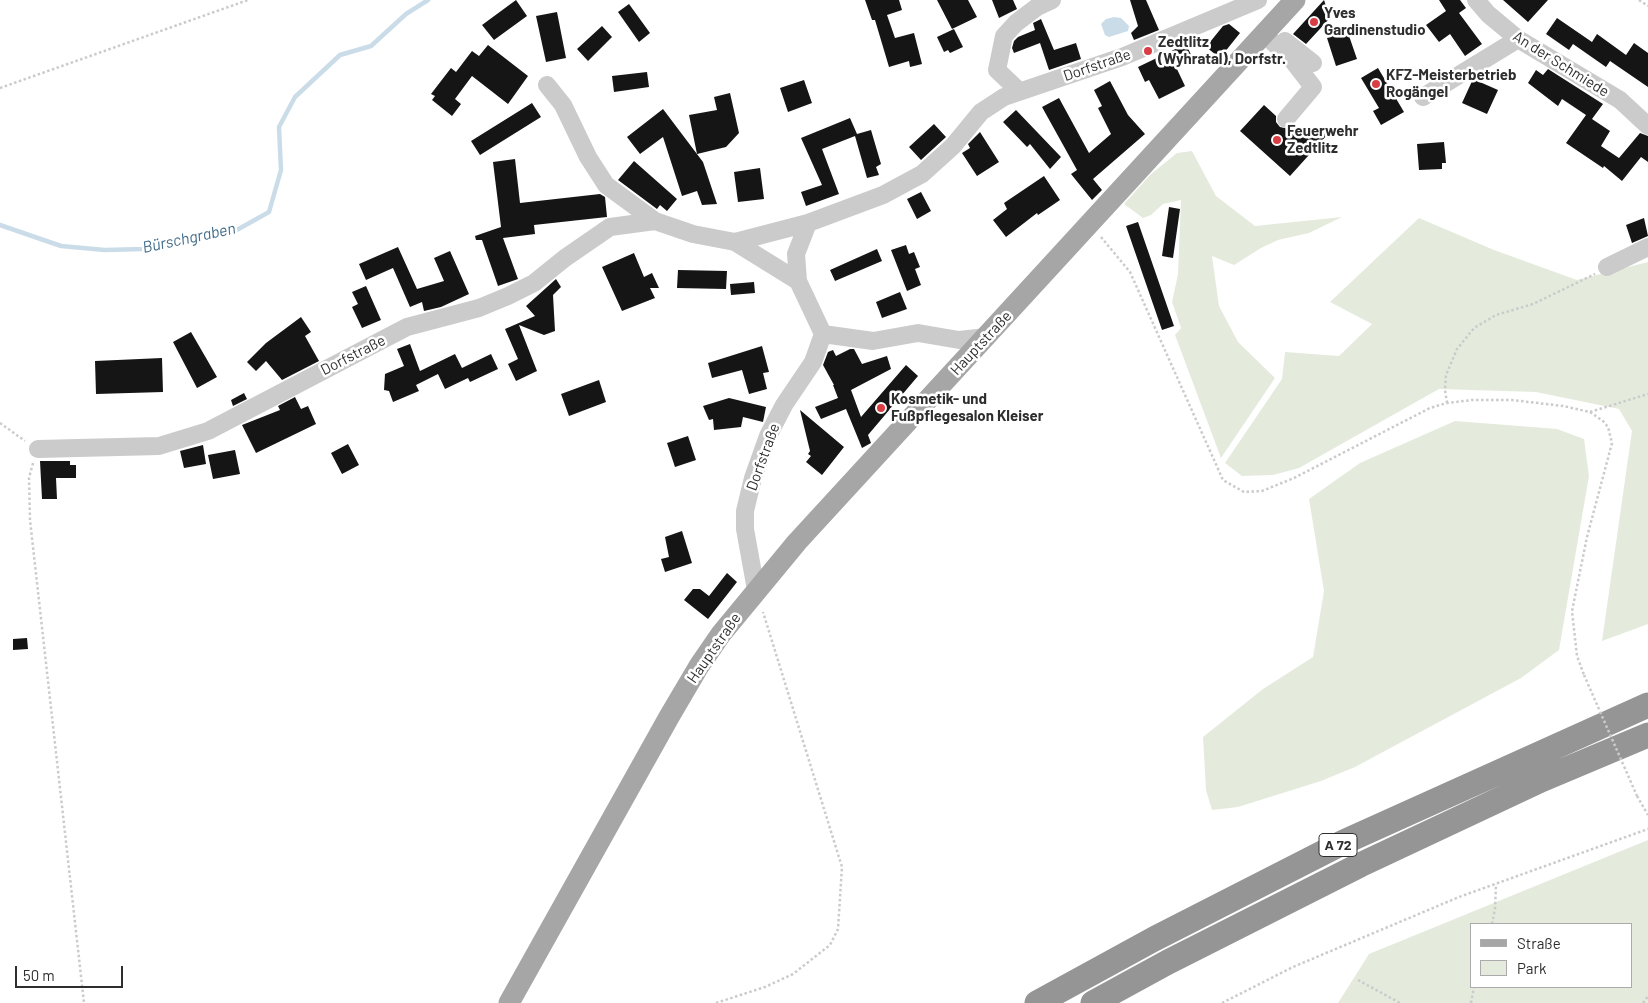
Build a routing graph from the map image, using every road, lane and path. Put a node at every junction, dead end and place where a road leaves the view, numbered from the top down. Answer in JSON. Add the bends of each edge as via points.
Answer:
{"nodes":[{"id":1,"x":248,"y":0,"type":"edge"},
{"id":2,"x":1052,"y":0,"type":"edge"},
{"id":3,"x":1258,"y":0,"type":"edge"},
{"id":4,"x":1476,"y":0,"type":"edge"},
{"id":5,"x":1639,"y":0,"type":"edge"},
{"id":6,"x":1292,"y":1,"type":"edge"},
{"id":7,"x":1648,"y":6,"type":"edge"},
{"id":8,"x":1267,"y":31,"type":"junction"},
{"id":9,"x":1518,"y":39,"type":"junction"},
{"id":10,"x":1313,"y":63,"type":"dead end"},
{"id":11,"x":997,"y":70,"type":"junction"},
{"id":12,"x":547,"y":85,"type":"dead end"},
{"id":13,"x":0,"y":88,"type":"edge"},
{"id":14,"x":1019,"y":91,"type":"junction"},
{"id":15,"x":1423,"y":97,"type":"dead end"},
{"id":16,"x":992,"y":105,"type":"junction"},
{"id":17,"x":1286,"y":118,"type":"dead end"},
{"id":18,"x":1648,"y":126,"type":"edge"},
{"id":19,"x":655,"y":221,"type":"junction"},
{"id":20,"x":808,"y":224,"type":"junction"},
{"id":21,"x":1090,"y":225,"type":"junction"},
{"id":22,"x":734,"y":242,"type":"junction"},
{"id":23,"x":1648,"y":247,"type":"edge"},
{"id":24,"x":1607,"y":267,"type":"joint"},
{"id":25,"x":798,"y":281,"type":"junction"},
{"id":26,"x":823,"y":334,"type":"junction"},
{"id":27,"x":987,"y":337,"type":"junction"},
{"id":28,"x":1648,"y":394,"type":"edge"},
{"id":29,"x":1447,"y":403,"type":"junction"},
{"id":30,"x":1590,"y":412,"type":"junction"},
{"id":31,"x":0,"y":422,"type":"edge"},
{"id":32,"x":38,"y":449,"type":"junction"},
{"id":33,"x":756,"y":590,"type":"junction"},
{"id":34,"x":1648,"y":705,"type":"edge"},
{"id":35,"x":1648,"y":734,"type":"edge"},
{"id":36,"x":1648,"y":815,"type":"edge"},
{"id":37,"x":1648,"y":829,"type":"edge"},
{"id":38,"x":1496,"y":884,"type":"junction"},
{"id":39,"x":1492,"y":923,"type":"edge"},
{"id":40,"x":1358,"y":980,"type":"dead end"},
{"id":41,"x":1474,"y":988,"type":"edge"},
{"id":42,"x":1648,"y":996,"type":"edge"},
{"id":43,"x":84,"y":1003,"type":"edge"},
{"id":44,"x":509,"y":1003,"type":"edge"},
{"id":45,"x":716,"y":1003,"type":"edge"},
{"id":46,"x":1036,"y":1003,"type":"edge"},
{"id":47,"x":1093,"y":1003,"type":"edge"},
{"id":48,"x":1222,"y":1003,"type":"edge"},
{"id":49,"x":1400,"y":1003,"type":"edge"},
{"id":50,"x":1471,"y":1003,"type":"edge"},
{"id":51,"x":1643,"y":1003,"type":"edge"}],
"edges":[{"from":1,"to":13,"type":"path"},
{"from":2,"to":11,"type":"street","via":[[1030,12],[1004,36]]},
{"from":3,"to":14,"type":"street","name":"Dorfstraße","via":[[1122,57]]},
{"from":4,"to":9,"type":"street","name":"An der Schmiede"},
{"from":5,"to":7,"type":"path"},
{"from":6,"to":8,"type":"main road","name":"Hauptstraße"},
{"from":8,"to":10,"type":"street"},
{"from":8,"to":17,"type":"street","via":[[1312,87]]},
{"from":8,"to":21,"type":"main road","name":"Hauptstraße"},
{"from":9,"to":15,"type":"street"},
{"from":9,"to":18,"type":"street","name":"An der Schmiede","via":[[1620,100]]},
{"from":11,"to":14,"type":"street"},
{"from":11,"to":16,"type":"street"},
{"from":12,"to":19,"type":"street","name":"Dorfstraße","via":[[563,105],[588,157],[606,185]]},
{"from":14,"to":16,"type":"street","name":"Dorfstraße"},
{"from":16,"to":20,"type":"street","name":"Dorfstraße","via":[[981,112],[953,146],[922,174],[883,195]]},
{"from":19,"to":22,"type":"street","name":"Dorfstraße","via":[[693,234]]},
{"from":19,"to":32,"type":"street","name":"Dorfstraße","via":[[610,228],[517,292],[479,308],[407,327],[208,432],[159,446]]},
{"from":20,"to":22,"type":"street","name":"Dorfstraße"},
{"from":20,"to":25,"type":"street","via":[[796,254]]},
{"from":21,"to":27,"type":"main road","name":"Hauptstraße"},
{"from":21,"to":29,"type":"path","via":[[1130,272],[1223,480],[1244,492],[1262,491],[1294,478],[1430,408]]},
{"from":22,"to":25,"type":"street","name":"Dorfstraße"},
{"from":23,"to":24,"type":"street"},
{"from":24,"to":29,"type":"path","via":[[1533,304],[1496,315],[1474,328],[1457,350],[1446,376]]},
{"from":25,"to":26,"type":"street"},
{"from":26,"to":27,"type":"street","via":[[873,341],[918,333],[960,340]]},
{"from":26,"to":33,"type":"street","name":"Dorfstraße","via":[[813,362],[768,436],[753,478],[745,520]]},
{"from":27,"to":33,"type":"main road","name":"Hauptstraße"},
{"from":28,"to":30,"type":"path"},
{"from":29,"to":30,"type":"path","via":[[1512,400]]},
{"from":30,"to":36,"type":"path","bridge":true,"via":[[1608,427],[1612,443],[1587,537],[1572,611],[1577,656]]},
{"from":31,"to":32,"type":"path"},
{"from":32,"to":43,"type":"path","via":[[29,478],[30,520]]},
{"from":33,"to":44,"type":"main road","name":"Hauptstraße","via":[[721,634],[680,698]]},
{"from":33,"to":45,"type":"path","via":[[842,867],[841,907],[838,929],[830,945],[794,974]]},
{"from":34,"to":46,"type":"highway","number":"A 72","via":[[1344,842]]},
{"from":35,"to":47,"type":"highway","number":"A 72","via":[[1360,865]]},
{"from":37,"to":38,"type":"path"},
{"from":38,"to":39,"type":"path"},
{"from":38,"to":48,"type":"path","via":[[1293,967]]},
{"from":40,"to":49,"type":"path"},
{"from":41,"to":50,"type":"path"},
{"from":42,"to":51,"type":"path"}]}
